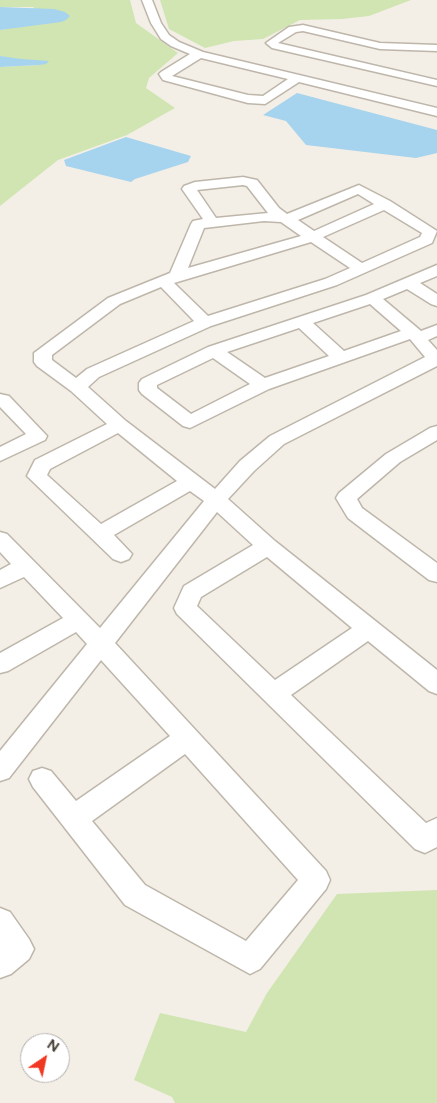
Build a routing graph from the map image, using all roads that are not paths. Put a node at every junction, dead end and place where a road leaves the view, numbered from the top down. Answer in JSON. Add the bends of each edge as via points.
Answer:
{"nodes":[{"id":1,"x":147,"y":0,"type":"edge"},
{"id":2,"x":437,"y":48,"type":"edge"},
{"id":3,"x":199,"y":54,"type":"junction"},
{"id":4,"x":436,"y":63,"type":"edge"},
{"id":5,"x":297,"y":78,"type":"junction"},
{"id":6,"x":421,"y":79,"type":"junction"},
{"id":7,"x":437,"y":83,"type":"edge"},
{"id":8,"x":392,"y":101,"type":"junction"},
{"id":9,"x":437,"y":112,"type":"edge"},
{"id":10,"x":385,"y":204,"type":"junction"},
{"id":11,"x":283,"y":217,"type":"junction"},
{"id":12,"x":212,"y":222,"type":"junction"},
{"id":13,"x":312,"y":237,"type":"junction"},
{"id":14,"x":361,"y":269,"type":"junction"},
{"id":15,"x":437,"y":270,"type":"edge"},
{"id":16,"x":170,"y":279,"type":"junction"},
{"id":17,"x":408,"y":282,"type":"junction"},
{"id":18,"x":372,"y":298,"type":"junction"},
{"id":19,"x":437,"y":302,"type":"edge"},
{"id":20,"x":205,"y":322,"type":"junction"},
{"id":21,"x":302,"y":322,"type":"junction"},
{"id":22,"x":437,"y":330,"type":"edge"},
{"id":23,"x":416,"y":335,"type":"junction"},
{"id":24,"x":214,"y":351,"type":"junction"},
{"id":25,"x":341,"y":357,"type":"junction"},
{"id":26,"x":436,"y":359,"type":"edge"},
{"id":27,"x":263,"y":385,"type":"junction"},
{"id":28,"x":78,"y":387,"type":"junction"},
{"id":29,"x":0,"y":400,"type":"edge"},
{"id":30,"x":120,"y":425,"type":"junction"},
{"id":31,"x":437,"y":432,"type":"edge"},
{"id":32,"x":0,"y":455,"type":"edge"},
{"id":33,"x":191,"y":482,"type":"junction"},
{"id":34,"x":216,"y":500,"type":"junction"},
{"id":35,"x":99,"y":534,"type":"junction"},
{"id":36,"x":0,"y":539,"type":"edge"},
{"id":37,"x":268,"y":546,"type":"junction"},
{"id":38,"x":121,"y":554,"type":"dead end"},
{"id":39,"x":26,"y":566,"type":"junction"},
{"id":40,"x":437,"y":574,"type":"edge"},
{"id":41,"x":0,"y":580,"type":"edge"},
{"id":42,"x":77,"y":621,"type":"junction"},
{"id":43,"x":368,"y":628,"type":"junction"},
{"id":44,"x":101,"y":644,"type":"junction"},
{"id":45,"x":0,"y":664,"type":"edge"},
{"id":46,"x":437,"y":684,"type":"edge"},
{"id":47,"x":274,"y":694,"type":"junction"},
{"id":48,"x":187,"y":738,"type":"junction"},
{"id":49,"x":0,"y":770,"type":"edge"},
{"id":50,"x":42,"y":779,"type":"dead end"},
{"id":51,"x":74,"y":818,"type":"junction"},
{"id":52,"x":437,"y":830,"type":"edge"},
{"id":53,"x":0,"y":922,"type":"edge"},
{"id":54,"x":0,"y":963,"type":"edge"}],
"edges":[{"from":1,"to":3,"type":"street","via":[[165,37]]},
{"from":2,"to":6,"type":"street","via":[[380,46],[303,28],[293,29],[271,43]]},
{"from":3,"to":5,"type":"street"},
{"from":3,"to":5,"type":"street","via":[[165,74],[167,78],[248,99],[265,100]]},
{"from":4,"to":6,"type":"street"},
{"from":5,"to":8,"type":"street"},
{"from":6,"to":7,"type":"street"},
{"from":6,"to":8,"type":"street"},
{"from":8,"to":9,"type":"street"},
{"from":10,"to":11,"type":"street","via":[[359,189],[291,218]]},
{"from":10,"to":13,"type":"street"},
{"from":10,"to":14,"type":"street","via":[[430,231],[427,240]]},
{"from":11,"to":12,"type":"street"},
{"from":11,"to":12,"type":"street","via":[[274,211],[252,183],[244,181],[189,189]]},
{"from":11,"to":13,"type":"street"},
{"from":12,"to":16,"type":"street","via":[[198,224]]},
{"from":13,"to":14,"type":"street"},
{"from":13,"to":16,"type":"street"},
{"from":14,"to":20,"type":"street","via":[[331,282]]},
{"from":15,"to":17,"type":"street"},
{"from":16,"to":20,"type":"street"},
{"from":16,"to":28,"type":"street","via":[[114,301],[43,353],[43,362]]},
{"from":17,"to":18,"type":"street"},
{"from":17,"to":19,"type":"street"},
{"from":18,"to":21,"type":"street"},
{"from":18,"to":23,"type":"street"},
{"from":20,"to":28,"type":"street","via":[[93,374]]},
{"from":21,"to":24,"type":"street"},
{"from":21,"to":25,"type":"street"},
{"from":22,"to":23,"type":"street"},
{"from":23,"to":25,"type":"street"},
{"from":23,"to":26,"type":"street"},
{"from":24,"to":27,"type":"street"},
{"from":24,"to":27,"type":"street","via":[[148,383],[148,390],[190,422]]},
{"from":25,"to":27,"type":"street"},
{"from":26,"to":34,"type":"street","via":[[277,440],[247,466]]},
{"from":28,"to":30,"type":"street"},
{"from":29,"to":32,"type":"street","via":[[38,436]]},
{"from":30,"to":33,"type":"street"},
{"from":30,"to":35,"type":"street","via":[[42,465],[37,476]]},
{"from":31,"to":40,"type":"street","via":[[392,458],[346,498],[355,513]]},
{"from":33,"to":34,"type":"street"},
{"from":33,"to":35,"type":"street"},
{"from":34,"to":37,"type":"street"},
{"from":34,"to":44,"type":"street"},
{"from":35,"to":38,"type":"street"},
{"from":36,"to":39,"type":"street"},
{"from":37,"to":43,"type":"street"},
{"from":37,"to":47,"type":"street","via":[[192,592],[185,608]]},
{"from":39,"to":41,"type":"street"},
{"from":39,"to":42,"type":"street"},
{"from":42,"to":44,"type":"street"},
{"from":42,"to":45,"type":"street"},
{"from":43,"to":46,"type":"street"},
{"from":43,"to":47,"type":"street"},
{"from":44,"to":48,"type":"street"},
{"from":44,"to":49,"type":"street"},
{"from":47,"to":52,"type":"street","via":[[425,840]]},
{"from":48,"to":51,"type":"street"},
{"from":48,"to":51,"type":"street","via":[[316,880],[250,959],[135,895]]},
{"from":50,"to":51,"type":"street"},
{"from":53,"to":54,"type":"street","via":[[19,949]]}]}
